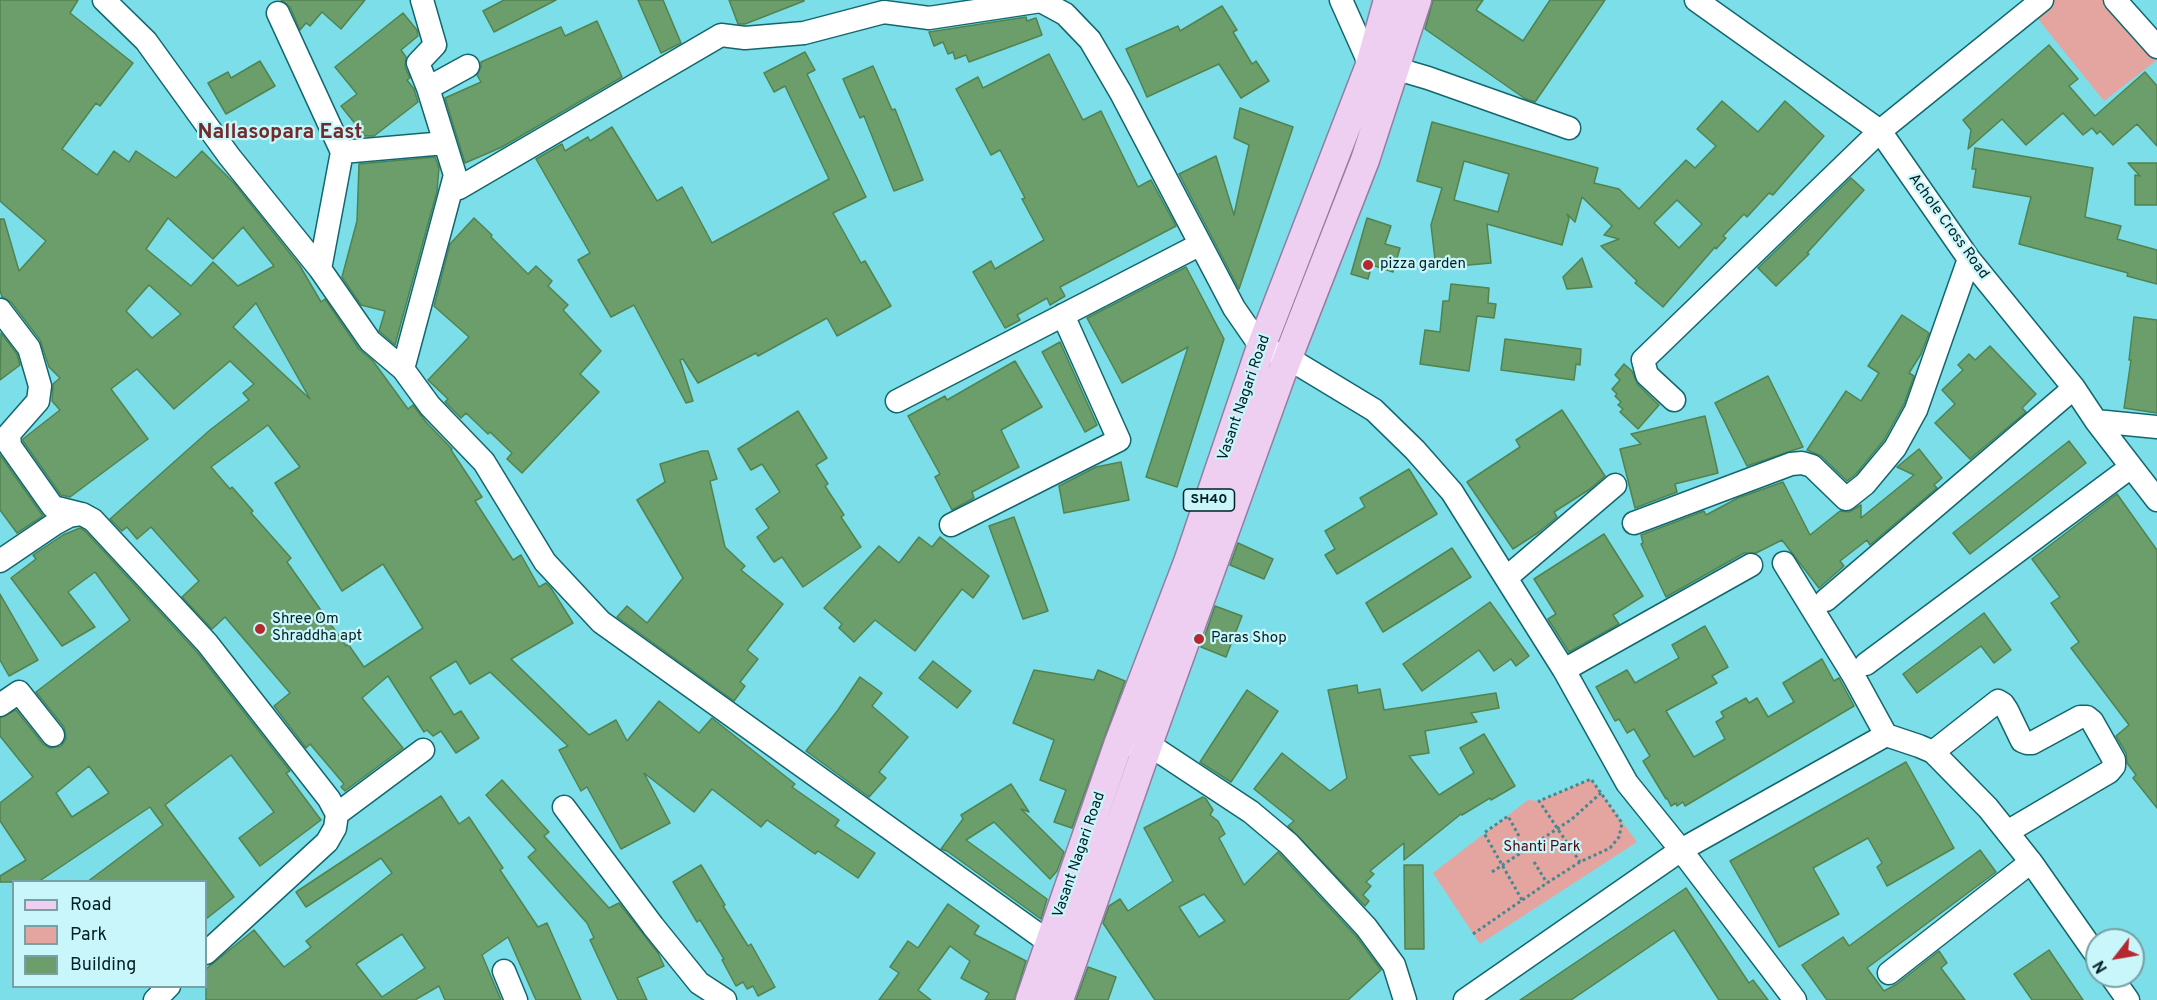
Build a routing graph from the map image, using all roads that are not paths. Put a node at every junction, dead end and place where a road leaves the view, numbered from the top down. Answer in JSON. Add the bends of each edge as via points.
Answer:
{"nodes":[{"id":1,"x":104,"y":0,"type":"edge"},
{"id":2,"x":422,"y":0,"type":"edge"},
{"id":3,"x":1341,"y":0,"type":"edge"},
{"id":4,"x":1388,"y":0,"type":"edge"},
{"id":5,"x":1417,"y":0,"type":"edge"},
{"id":6,"x":1696,"y":0,"type":"edge"},
{"id":7,"x":2042,"y":0,"type":"edge"},
{"id":8,"x":2115,"y":0,"type":"edge"},
{"id":9,"x":1005,"y":3,"type":"edge"},
{"id":10,"x":278,"y":13,"type":"dead end"},
{"id":11,"x":2157,"y":47,"type":"edge"},
{"id":12,"x":468,"y":66,"type":"dead end"},
{"id":13,"x":1382,"y":67,"type":"junction"},
{"id":14,"x":428,"y":88,"type":"junction"},
{"id":15,"x":1569,"y":128,"type":"dead end"},
{"id":16,"x":1880,"y":131,"type":"junction"},
{"id":17,"x":445,"y":143,"type":"junction"},
{"id":18,"x":342,"y":152,"type":"junction"},
{"id":19,"x":455,"y":175,"type":"junction"},
{"id":20,"x":1199,"y":245,"type":"junction"},
{"id":21,"x":1969,"y":259,"type":"junction"},
{"id":22,"x":320,"y":269,"type":"junction"},
{"id":23,"x":0,"y":311,"type":"edge"},
{"id":24,"x":1063,"y":315,"type":"junction"},
{"id":25,"x":1261,"y":347,"type":"junction"},
{"id":26,"x":1288,"y":358,"type":"junction"},
{"id":27,"x":402,"y":369,"type":"junction"},
{"id":28,"x":2074,"y":388,"type":"junction"},
{"id":29,"x":1674,"y":400,"type":"dead end"},
{"id":30,"x":897,"y":401,"type":"dead end"},
{"id":31,"x":2096,"y":421,"type":"junction"},
{"id":32,"x":2157,"y":427,"type":"edge"},
{"id":33,"x":2131,"y":467,"type":"junction"},
{"id":34,"x":1614,"y":485,"type":"dead end"},
{"id":35,"x":2157,"y":500,"type":"edge"},
{"id":36,"x":82,"y":514,"type":"junction"},
{"id":37,"x":1634,"y":523,"type":"dead end"},
{"id":38,"x":951,"y":525,"type":"dead end"},
{"id":39,"x":0,"y":561,"type":"edge"},
{"id":40,"x":1784,"y":563,"type":"dead end"},
{"id":41,"x":1751,"y":565,"type":"dead end"},
{"id":42,"x":1506,"y":578,"type":"junction"},
{"id":43,"x":1826,"y":600,"type":"dead end"},
{"id":44,"x":1866,"y":664,"type":"dead end"},
{"id":45,"x":1564,"y":670,"type":"junction"},
{"id":46,"x":0,"y":705,"type":"edge"},
{"id":47,"x":53,"y":735,"type":"dead end"},
{"id":48,"x":1886,"y":735,"type":"junction"},
{"id":49,"x":1148,"y":744,"type":"junction"},
{"id":50,"x":1118,"y":745,"type":"junction"},
{"id":51,"x":423,"y":750,"type":"dead end"},
{"id":52,"x":1933,"y":753,"type":"junction"},
{"id":53,"x":564,"y":807,"type":"dead end"},
{"id":54,"x":337,"y":814,"type":"junction"},
{"id":55,"x":2007,"y":832,"type":"junction"},
{"id":56,"x":1681,"y":850,"type":"junction"},
{"id":57,"x":2031,"y":862,"type":"junction"},
{"id":58,"x":2085,"y":939,"type":"edge"},
{"id":59,"x":1050,"y":943,"type":"junction"},
{"id":60,"x":1078,"y":948,"type":"junction"},
{"id":61,"x":207,"y":952,"type":"edge"},
{"id":62,"x":504,"y":971,"type":"dead end"},
{"id":63,"x":1889,"y":973,"type":"dead end"},
{"id":64,"x":516,"y":1000,"type":"edge"},
{"id":65,"x":725,"y":1000,"type":"edge"},
{"id":66,"x":1030,"y":1000,"type":"edge"},
{"id":67,"x":1059,"y":1000,"type":"edge"},
{"id":68,"x":1405,"y":1000,"type":"edge"},
{"id":69,"x":1465,"y":1000,"type":"edge"},
{"id":70,"x":1795,"y":1000,"type":"edge"}],
"edges":[{"from":1,"to":22,"type":"street","via":[[146,41],[229,156]]},
{"from":2,"to":14,"type":"street","via":[[435,45],[418,63]]},
{"from":3,"to":13,"type":"street"},
{"from":4,"to":13,"type":"main road","name":"Vasant Nagari Road","number":"SH40"},
{"from":5,"to":13,"type":"main road","name":"Vasant Nagari Road","number":"SH40"},
{"from":6,"to":16,"type":"street","name":"Achole Cross Road"},
{"from":7,"to":16,"type":"street"},
{"from":8,"to":11,"type":"street"},
{"from":9,"to":19,"type":"street","via":[[929,18],[884,12],[804,33],[745,38],[721,35],[459,188]]},
{"from":9,"to":20,"type":"street","via":[[1041,1],[1065,14],[1090,40]]},
{"from":10,"to":18,"type":"street"},
{"from":12,"to":14,"type":"street"},
{"from":13,"to":15,"type":"street","via":[[1428,78]]},
{"from":13,"to":25,"type":"main road","name":"Vasant Nagari Road","number":"SH40"},
{"from":13,"to":26,"type":"main road","name":"Vasant Nagari Road","number":"SH40","via":[[1365,160]]},
{"from":14,"to":17,"type":"street"},
{"from":16,"to":21,"type":"street","name":"Achole Cross Road"},
{"from":16,"to":29,"type":"street","via":[[1643,360],[1647,375]]},
{"from":17,"to":18,"type":"street"},
{"from":17,"to":19,"type":"street"},
{"from":18,"to":22,"type":"street"},
{"from":19,"to":27,"type":"street"},
{"from":20,"to":24,"type":"street"},
{"from":20,"to":25,"type":"street"},
{"from":21,"to":28,"type":"street","name":"Achole Cross Road"},
{"from":21,"to":37,"type":"street","via":[[1916,410],[1895,448],[1865,484],[1846,499],[1812,466],[1791,464]]},
{"from":22,"to":27,"type":"street","via":[[370,341]]},
{"from":23,"to":36,"type":"street","via":[[30,348],[40,386],[38,401],[9,434],[10,446],[53,507]]},
{"from":24,"to":30,"type":"street"},
{"from":24,"to":38,"type":"street","via":[[1119,440]]},
{"from":25,"to":26,"type":"street"},
{"from":25,"to":50,"type":"main road","name":"Vasant Nagari Road","number":"SH40","via":[[1188,562]]},
{"from":26,"to":42,"type":"street","via":[[1374,410],[1415,450],[1452,492]]},
{"from":26,"to":49,"type":"main road","name":"Vasant Nagari Road","number":"SH40"},
{"from":27,"to":59,"type":"street","via":[[430,406],[484,462],[545,562],[601,622]]},
{"from":28,"to":31,"type":"street","name":"Achole Cross Road"},
{"from":28,"to":43,"type":"street"},
{"from":31,"to":32,"type":"street"},
{"from":31,"to":33,"type":"street","name":"Achole Cross Road"},
{"from":33,"to":35,"type":"street","name":"Achole Cross Road"},
{"from":33,"to":44,"type":"street"},
{"from":34,"to":42,"type":"street"},
{"from":36,"to":39,"type":"street","via":[[56,523]]},
{"from":36,"to":54,"type":"street","via":[[93,520],[207,643]]},
{"from":40,"to":48,"type":"street"},
{"from":41,"to":45,"type":"street"},
{"from":42,"to":45,"type":"street"},
{"from":45,"to":56,"type":"street","via":[[1627,783]]},
{"from":46,"to":47,"type":"street","via":[[19,692]]},
{"from":48,"to":52,"type":"street"},
{"from":48,"to":56,"type":"street"},
{"from":49,"to":50,"type":"street"},
{"from":49,"to":60,"type":"main road","name":"Vasant Nagari Road","number":"SH40"},
{"from":49,"to":68,"type":"street","via":[[1251,812],[1289,844],[1366,927],[1394,965]]},
{"from":50,"to":59,"type":"main road","name":"Vasant Nagari Road","number":"SH40"},
{"from":51,"to":54,"type":"street"},
{"from":52,"to":55,"type":"street"},
{"from":52,"to":55,"type":"street","via":[[1998,701],[2027,744],[2080,717],[2092,722],[2114,766]]},
{"from":53,"to":65,"type":"street","via":[[699,983]]},
{"from":54,"to":61,"type":"street","via":[[327,842]]},
{"from":55,"to":57,"type":"street"},
{"from":56,"to":69,"type":"street"},
{"from":56,"to":70,"type":"street"},
{"from":57,"to":58,"type":"street"},
{"from":57,"to":63,"type":"street"},
{"from":59,"to":60,"type":"street"},
{"from":59,"to":66,"type":"main road","name":"Vasant Nagari Road","number":"SH40"},
{"from":60,"to":67,"type":"main road","name":"Vasant Nagari Road","number":"SH40"},
{"from":62,"to":64,"type":"street"}]}
